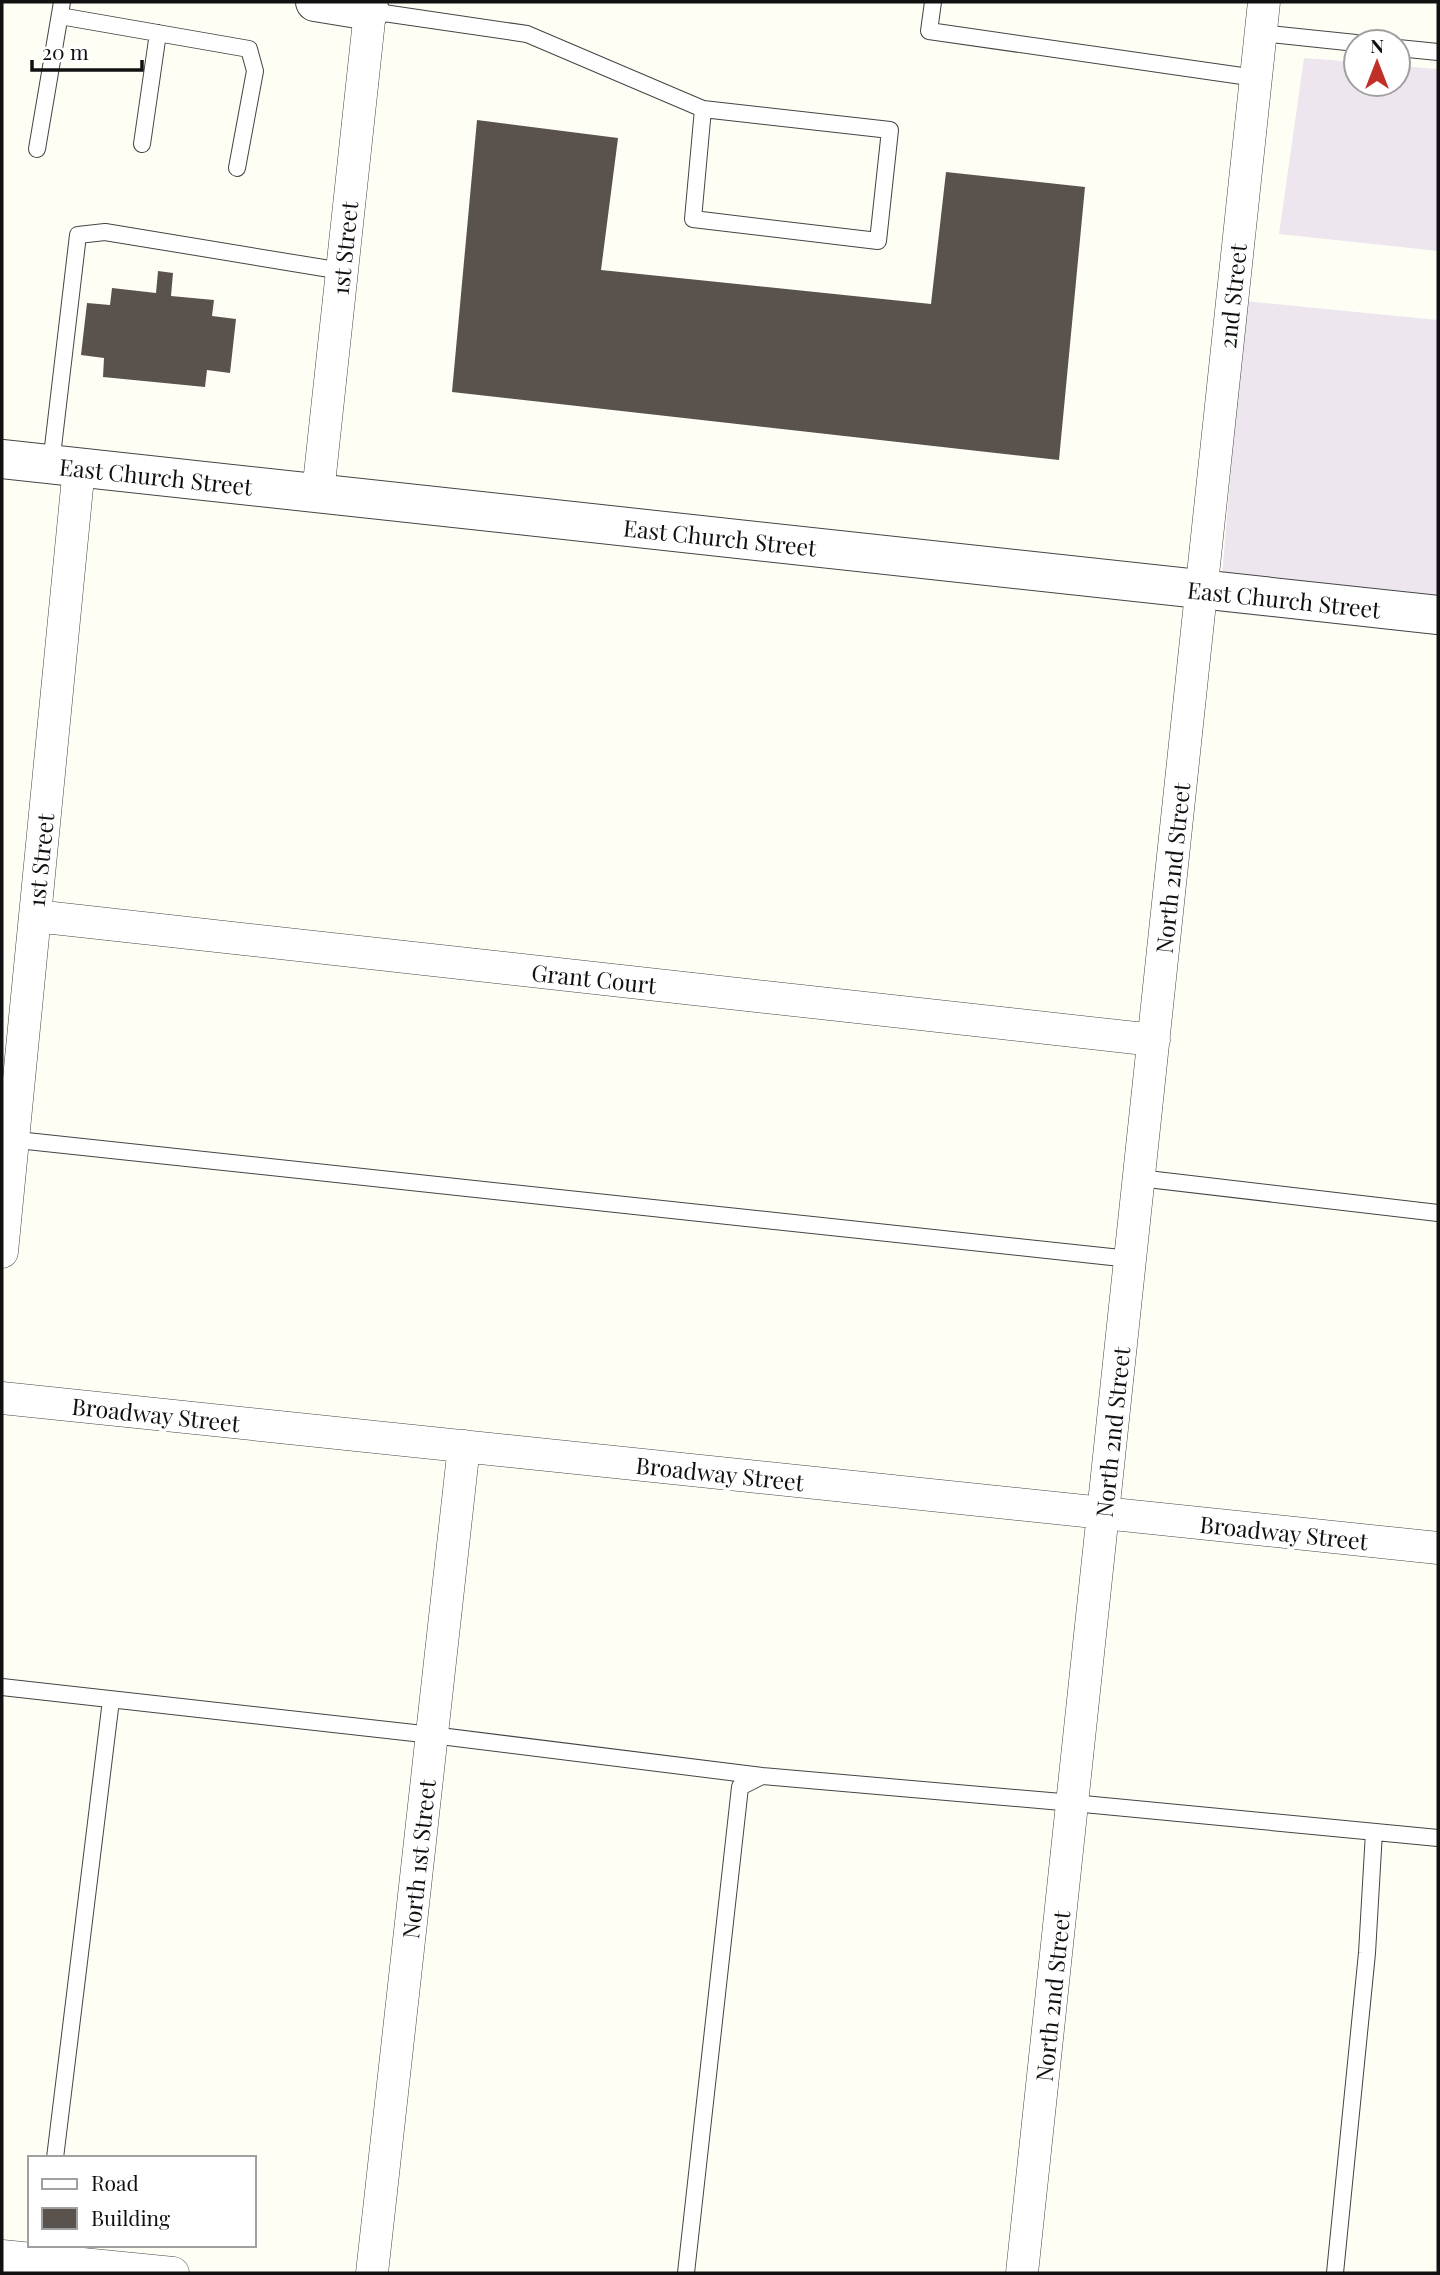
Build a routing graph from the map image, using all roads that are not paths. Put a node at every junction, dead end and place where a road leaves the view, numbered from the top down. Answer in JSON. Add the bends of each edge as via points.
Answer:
{"nodes":[{"id":1,"x":315,"y":2,"type":"edge"},
{"id":2,"x":933,"y":2,"type":"edge"},
{"id":3,"x":1264,"y":2,"type":"edge"},
{"id":4,"x":370,"y":6,"type":"edge"},
{"id":5,"x":61,"y":9,"type":"edge"},
{"id":6,"x":158,"y":33,"type":"junction"},
{"id":7,"x":1260,"y":33,"type":"junction"},
{"id":8,"x":1342,"y":42,"type":"edge"},
{"id":9,"x":1412,"y":49,"type":"edge"},
{"id":10,"x":1438,"y":52,"type":"edge"},
{"id":11,"x":1256,"y":78,"type":"junction"},
{"id":12,"x":703,"y":109,"type":"junction"},
{"id":13,"x":142,"y":144,"type":"dead end"},
{"id":14,"x":37,"y":149,"type":"dead end"},
{"id":15,"x":237,"y":168,"type":"dead end"},
{"id":16,"x":342,"y":271,"type":"junction"},
{"id":17,"x":2,"y":459,"type":"edge"},
{"id":18,"x":65,"y":466,"type":"junction"},
{"id":19,"x":318,"y":494,"type":"junction"},
{"id":20,"x":1201,"y":590,"type":"junction"},
{"id":21,"x":1438,"y":615,"type":"edge"},
{"id":22,"x":35,"y":916,"type":"junction"},
{"id":23,"x":1154,"y":1040,"type":"junction"},
{"id":24,"x":7,"y":1139,"type":"edge"},
{"id":25,"x":1139,"y":1178,"type":"junction"},
{"id":26,"x":1438,"y":1213,"type":"edge"},
{"id":27,"x":2,"y":1252,"type":"edge"},
{"id":28,"x":1130,"y":1259,"type":"junction"},
{"id":29,"x":2,"y":1398,"type":"edge"},
{"id":30,"x":464,"y":1446,"type":"junction"},
{"id":31,"x":1104,"y":1513,"type":"junction"},
{"id":32,"x":1438,"y":1548,"type":"edge"},
{"id":33,"x":2,"y":1687,"type":"edge"},
{"id":34,"x":111,"y":1699,"type":"junction"},
{"id":35,"x":432,"y":1735,"type":"junction"},
{"id":36,"x":762,"y":1776,"type":"junction"},
{"id":37,"x":1073,"y":1803,"type":"junction"},
{"id":38,"x":1374,"y":1832,"type":"junction"},
{"id":39,"x":1438,"y":1838,"type":"edge"},
{"id":40,"x":55,"y":2156,"type":"edge"},
{"id":41,"x":2,"y":2256,"type":"edge"},
{"id":42,"x":42,"y":2259,"type":"edge"},
{"id":43,"x":173,"y":2273,"type":"edge"},
{"id":44,"x":372,"y":2273,"type":"edge"},
{"id":45,"x":686,"y":2273,"type":"edge"},
{"id":46,"x":1022,"y":2273,"type":"edge"},
{"id":47,"x":1335,"y":2273,"type":"edge"}],
"edges":[{"from":1,"to":4,"type":"street"},
{"from":2,"to":11,"type":"lane","via":[[929,31]]},
{"from":3,"to":7,"type":"street","name":"2nd Street"},
{"from":4,"to":12,"type":"lane","via":[[527,34]]},
{"from":4,"to":16,"type":"street","name":"1st Street"},
{"from":5,"to":6,"type":"lane"},
{"from":5,"to":14,"type":"lane"},
{"from":6,"to":13,"type":"lane"},
{"from":6,"to":15,"type":"lane","via":[[249,49],[255,71]]},
{"from":7,"to":8,"type":"lane"},
{"from":7,"to":11,"type":"street","name":"2nd Street"},
{"from":9,"to":10,"type":"lane"},
{"from":11,"to":20,"type":"street","name":"2nd Street"},
{"from":12,"to":12,"type":"lane","via":[[890,130],[878,241],[693,219]]},
{"from":16,"to":18,"type":"lane","via":[[105,232],[78,235]]},
{"from":16,"to":19,"type":"street","name":"1st Street"},
{"from":17,"to":18,"type":"street","name":"East Church Street"},
{"from":18,"to":19,"type":"street","name":"East Church Street"},
{"from":18,"to":22,"type":"street","name":"1st Street"},
{"from":19,"to":20,"type":"street","name":"East Church Street"},
{"from":20,"to":21,"type":"street","name":"East Church Street"},
{"from":20,"to":23,"type":"street","name":"North 2nd Street"},
{"from":22,"to":23,"type":"street","name":"Grant Court"},
{"from":22,"to":24,"type":"street","name":"1st Street"},
{"from":23,"to":25,"type":"street","name":"North 2nd Street"},
{"from":24,"to":27,"type":"street","name":"1st Street"},
{"from":24,"to":28,"type":"lane"},
{"from":25,"to":26,"type":"lane"},
{"from":25,"to":28,"type":"street","name":"North 2nd Street"},
{"from":28,"to":31,"type":"street","name":"North 2nd Street"},
{"from":29,"to":30,"type":"street","name":"Broadway Street"},
{"from":30,"to":31,"type":"street","name":"Broadway Street"},
{"from":30,"to":35,"type":"street","name":"North 1st Street"},
{"from":31,"to":32,"type":"street","name":"Broadway Street"},
{"from":31,"to":37,"type":"street","name":"North 2nd Street"},
{"from":33,"to":34,"type":"lane"},
{"from":34,"to":35,"type":"lane"},
{"from":34,"to":40,"type":"lane"},
{"from":35,"to":36,"type":"lane"},
{"from":35,"to":44,"type":"street","name":"North 1st Street"},
{"from":36,"to":37,"type":"lane"},
{"from":36,"to":45,"type":"lane","via":[[740,1787]]},
{"from":37,"to":38,"type":"lane"},
{"from":37,"to":46,"type":"street","name":"North 2nd Street"},
{"from":38,"to":39,"type":"lane"},
{"from":38,"to":47,"type":"lane","via":[[1367,1953]]},
{"from":41,"to":42,"type":"street"},
{"from":42,"to":43,"type":"street"}]}
